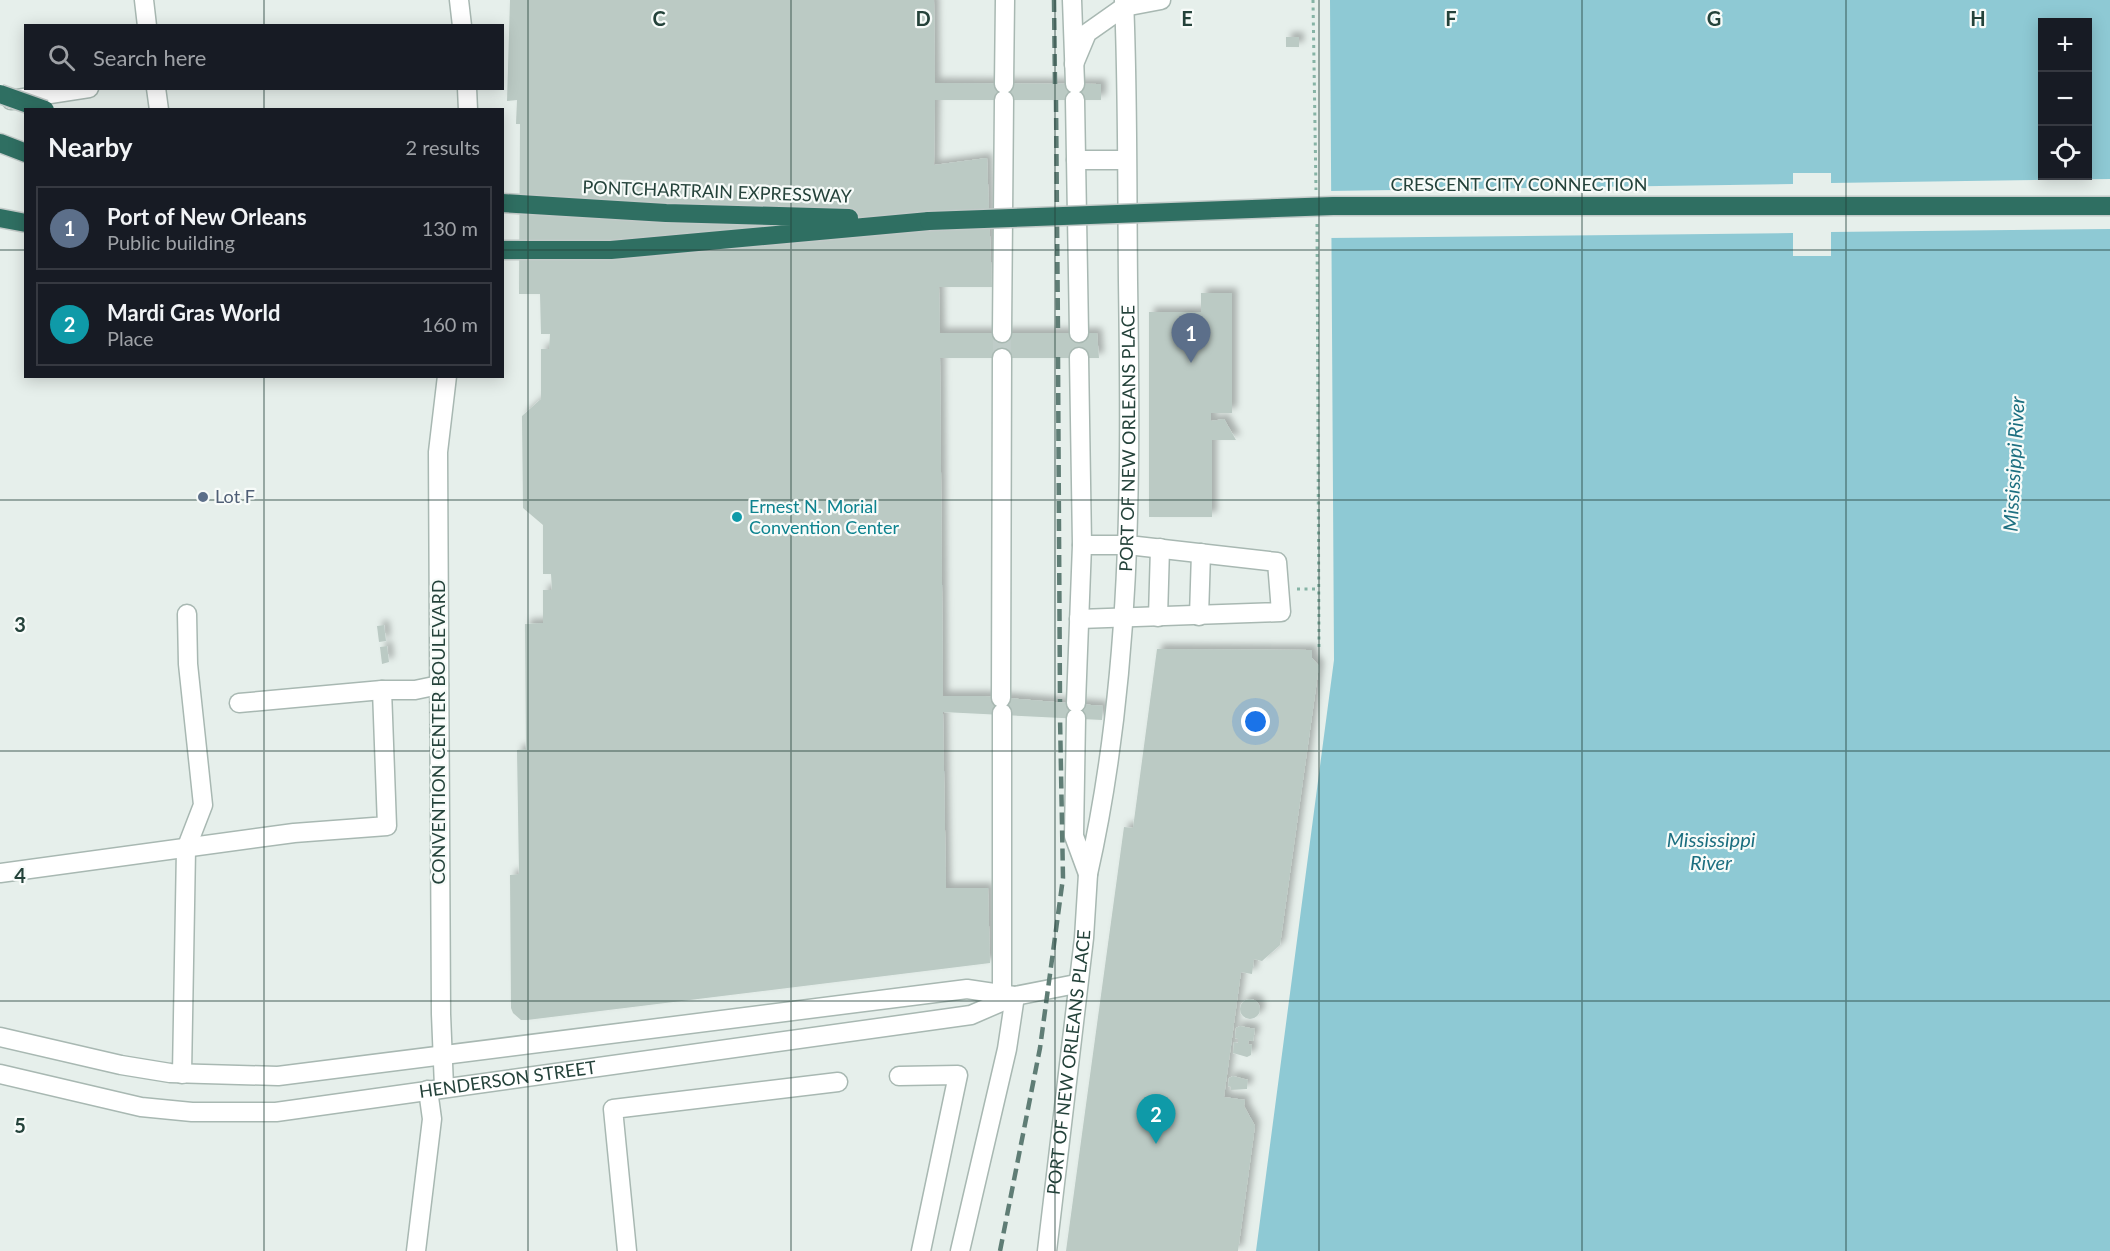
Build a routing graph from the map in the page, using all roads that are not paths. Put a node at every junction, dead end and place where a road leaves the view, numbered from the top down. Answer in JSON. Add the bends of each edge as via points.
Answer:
{"nodes":[{"id":1,"x":144,"y":0,"type":"edge"},
{"id":2,"x":459,"y":0,"type":"edge"},
{"id":3,"x":1005,"y":0,"type":"edge"},
{"id":4,"x":1072,"y":0,"type":"edge"},
{"id":5,"x":1161,"y":0,"type":"edge"},
{"id":6,"x":1124,"y":3,"type":"edge"},
{"id":7,"x":147,"y":24,"type":"edge"},
{"id":8,"x":462,"y":24,"type":"edge"},
{"id":9,"x":1074,"y":64,"type":"junction"},
{"id":10,"x":75,"y":90,"type":"edge"},
{"id":11,"x":156,"y":90,"type":"edge"},
{"id":12,"x":467,"y":90,"type":"edge"},
{"id":13,"x":0,"y":94,"type":"edge"},
{"id":14,"x":0,"y":101,"type":"edge"},
{"id":15,"x":39,"y":108,"type":"edge"},
{"id":16,"x":159,"y":108,"type":"edge"},
{"id":17,"x":468,"y":108,"type":"edge"},
{"id":18,"x":0,"y":143,"type":"edge"},
{"id":19,"x":24,"y":152,"type":"edge"},
{"id":20,"x":1076,"y":160,"type":"junction"},
{"id":21,"x":1126,"y":160,"type":"junction"},
{"id":22,"x":504,"y":203,"type":"edge"},
{"id":23,"x":2110,"y":206,"type":"edge"},
{"id":24,"x":0,"y":218,"type":"edge"},
{"id":25,"x":929,"y":221,"type":"junction"},
{"id":26,"x":24,"y":223,"type":"edge"},
{"id":27,"x":504,"y":250,"type":"edge"},
{"id":28,"x":1002,"y":333,"type":"tunnel mouth"},
{"id":29,"x":1079,"y":333,"type":"dead end"},
{"id":30,"x":1002,"y":357,"type":"tunnel mouth"},
{"id":31,"x":1079,"y":357,"type":"dead end"},
{"id":32,"x":447,"y":378,"type":"edge"},
{"id":33,"x":1082,"y":545,"type":"junction"},
{"id":34,"x":1128,"y":545,"type":"junction"},
{"id":35,"x":1160,"y":548,"type":"junction"},
{"id":36,"x":1201,"y":553,"type":"junction"},
{"id":37,"x":187,"y":614,"type":"dead end"},
{"id":38,"x":1199,"y":616,"type":"junction"},
{"id":39,"x":1158,"y":617,"type":"junction"},
{"id":40,"x":1123,"y":618,"type":"junction"},
{"id":41,"x":1079,"y":619,"type":"junction"},
{"id":42,"x":439,"y":685,"type":"junction"},
{"id":43,"x":382,"y":690,"type":"junction"},
{"id":44,"x":239,"y":703,"type":"dead end"},
{"id":45,"x":186,"y":849,"type":"junction"},
{"id":46,"x":0,"y":873,"type":"edge"},
{"id":47,"x":1088,"y":874,"type":"junction"},
{"id":48,"x":1076,"y":984,"type":"junction"},
{"id":49,"x":1009,"y":995,"type":"junction"},
{"id":50,"x":847,"y":1005,"type":"junction"},
{"id":51,"x":851,"y":1031,"type":"junction"},
{"id":52,"x":0,"y":1037,"type":"edge"},
{"id":53,"x":442,"y":1056,"type":"junction"},
{"id":54,"x":0,"y":1074,"type":"edge"},
{"id":55,"x":182,"y":1074,"type":"junction"},
{"id":56,"x":899,"y":1076,"type":"dead end"},
{"id":57,"x":838,"y":1082,"type":"dead end"},
{"id":58,"x":436,"y":1089,"type":"junction"},
{"id":59,"x":416,"y":1251,"type":"edge"},
{"id":60,"x":627,"y":1251,"type":"edge"},
{"id":61,"x":921,"y":1251,"type":"edge"},
{"id":62,"x":960,"y":1251,"type":"edge"},
{"id":63,"x":1047,"y":1251,"type":"edge"}],
"edges":[{"from":1,"to":7,"type":"street"},
{"from":2,"to":8,"type":"street"},
{"from":3,"to":28,"type":"street"},
{"from":4,"to":9,"type":"street"},
{"from":5,"to":6,"type":"street"},
{"from":6,"to":9,"type":"street","via":[[1086,33]]},
{"from":6,"to":21,"type":"street","name":"PORT OF NEW ORLEANS PLACE"},
{"from":9,"to":20,"type":"street"},
{"from":10,"to":14,"type":"street"},
{"from":11,"to":16,"type":"street"},
{"from":12,"to":17,"type":"street"},
{"from":13,"to":15,"type":"highway","bridge":true},
{"from":18,"to":19,"type":"highway"},
{"from":20,"to":21,"type":"street"},
{"from":20,"to":29,"type":"street"},
{"from":21,"to":34,"type":"street","name":"PORT OF NEW ORLEANS PLACE"},
{"from":22,"to":25,"type":"highway","name":"PONTCHARTRAIN EXPRESSWAY","via":[[666,213]]},
{"from":23,"to":25,"type":"highway","name":"CRESCENT CITY CONNECTION","bridge":true,"via":[[1333,206]]},
{"from":24,"to":26,"type":"highway"},
{"from":25,"to":27,"type":"highway","via":[[611,250]]},
{"from":30,"to":49,"type":"street","via":[[1001,705]]},
{"from":31,"to":33,"type":"street","name":"PORT OF NEW ORLEANS PLACE"},
{"from":32,"to":42,"type":"street","name":"CONVENTION CENTER BOULEVARD","via":[[438,452]]},
{"from":33,"to":34,"type":"street"},
{"from":33,"to":41,"type":"street","name":"PORT OF NEW ORLEANS PLACE"},
{"from":34,"to":35,"type":"street"},
{"from":34,"to":40,"type":"street","name":"PORT OF NEW ORLEANS PLACE"},
{"from":35,"to":36,"type":"street"},
{"from":35,"to":39,"type":"street"},
{"from":36,"to":38,"type":"street"},
{"from":36,"to":38,"type":"street","via":[[1277,562],[1281,612]]},
{"from":37,"to":45,"type":"street","via":[[188,664],[203,805]]},
{"from":38,"to":39,"type":"street"},
{"from":39,"to":40,"type":"street"},
{"from":40,"to":41,"type":"street"},
{"from":40,"to":47,"type":"street","name":"PORT OF NEW ORLEANS PLACE","via":[[1113,739]]},
{"from":41,"to":47,"type":"street","name":"PORT OF NEW ORLEANS PLACE","via":[[1074,837]]},
{"from":42,"to":43,"type":"street"},
{"from":42,"to":53,"type":"street","name":"CONVENTION CENTER BOULEVARD"},
{"from":43,"to":44,"type":"street"},
{"from":43,"to":45,"type":"street","via":[[387,826],[294,833]]},
{"from":45,"to":46,"type":"street"},
{"from":45,"to":55,"type":"street"},
{"from":47,"to":48,"type":"street","name":"PORT OF NEW ORLEANS PLACE"},
{"from":48,"to":49,"type":"street","name":"HENDERSON STREET"},
{"from":48,"to":63,"type":"street","name":"PORT OF NEW ORLEANS PLACE"},
{"from":49,"to":50,"type":"street","name":"HENDERSON STREET","via":[[967,989]]},
{"from":49,"to":51,"type":"street","name":"HENDERSON STREET","via":[[971,1015]]},
{"from":49,"to":62,"type":"street","via":[[1007,1049]]},
{"from":50,"to":51,"type":"street"},
{"from":50,"to":53,"type":"street","name":"HENDERSON STREET"},
{"from":51,"to":58,"type":"street","name":"HENDERSON STREET"},
{"from":52,"to":55,"type":"street","name":"HENDERSON STREET","via":[[121,1065]]},
{"from":53,"to":55,"type":"street","name":"HENDERSON STREET","via":[[278,1076]]},
{"from":53,"to":58,"type":"street","name":"CONVENTION CENTER BOULEVARD"},
{"from":54,"to":58,"type":"street","name":"HENDERSON STREET","via":[[132,1105],[203,1112],[276,1112]]},
{"from":56,"to":61,"type":"street","via":[[958,1075]]},
{"from":57,"to":60,"type":"street","via":[[613,1109]]},
{"from":58,"to":59,"type":"street","name":"CONVENTION CENTER BOULEVARD"}]}
